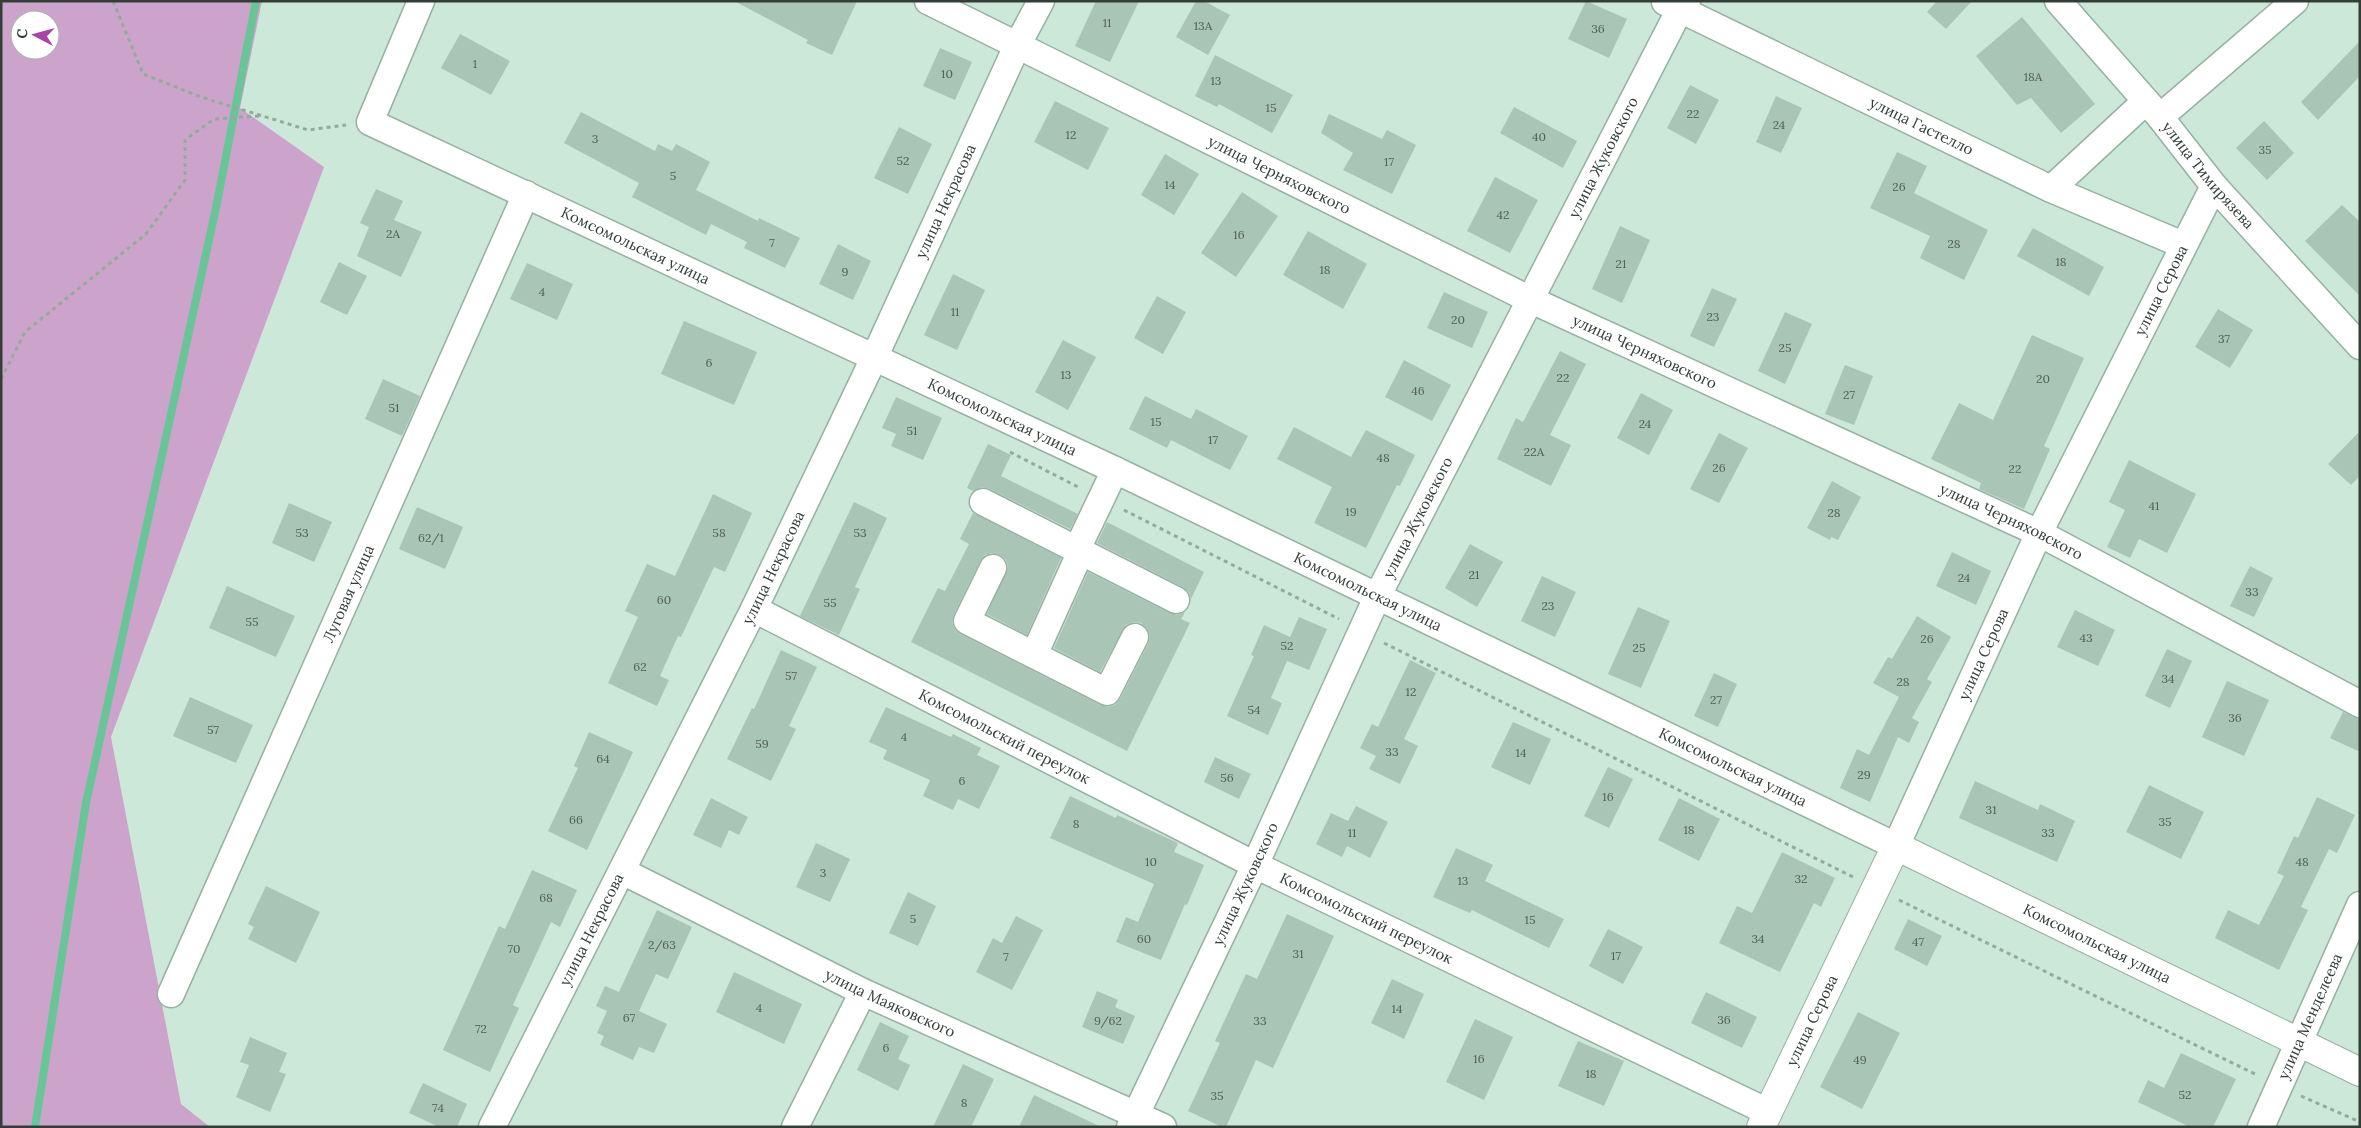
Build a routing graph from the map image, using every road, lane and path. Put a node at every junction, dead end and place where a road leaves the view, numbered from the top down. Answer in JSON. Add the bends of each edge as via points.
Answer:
{"nodes":[{"id":1,"x":113,"y":1,"type":"edge"},
{"id":2,"x":421,"y":1,"type":"edge"},
{"id":3,"x":928,"y":1,"type":"edge"},
{"id":4,"x":1041,"y":1,"type":"edge"},
{"id":5,"x":2058,"y":1,"type":"edge"},
{"id":6,"x":2295,"y":1,"type":"edge"},
{"id":7,"x":1677,"y":4,"type":"edge"},
{"id":8,"x":1017,"y":46,"type":"junction"},
{"id":9,"x":2153,"y":109,"type":"junction"},
{"id":10,"x":259,"y":116,"type":"junction"},
{"id":11,"x":370,"y":122,"type":"junction"},
{"id":12,"x":2214,"y":186,"type":"junction"},
{"id":13,"x":2051,"y":189,"type":"junction"},
{"id":14,"x":526,"y":194,"type":"junction"},
{"id":15,"x":2182,"y":245,"type":"junction"},
{"id":16,"x":1529,"y":299,"type":"junction"},
{"id":17,"x":2360,"y":346,"type":"edge"},
{"id":18,"x":876,"y":356,"type":"junction"},
{"id":19,"x":1,"y":379,"type":"edge"},
{"id":20,"x":1008,"y":451,"type":"dead end"},
{"id":21,"x":1115,"y":470,"type":"junction"},
{"id":22,"x":1101,"y":499,"type":"junction"},
{"id":23,"x":983,"y":502,"type":"dead end"},
{"id":24,"x":2038,"y":533,"type":"junction"},
{"id":25,"x":1081,"y":551,"type":"junction"},
{"id":26,"x":993,"y":568,"type":"dead end"},
{"id":27,"x":1378,"y":595,"type":"junction"},
{"id":28,"x":1176,"y":600,"type":"dead end"},
{"id":29,"x":754,"y":609,"type":"junction"},
{"id":30,"x":1362,"y":631,"type":"junction"},
{"id":31,"x":1135,"y":637,"type":"dead end"},
{"id":32,"x":1034,"y":655,"type":"junction"},
{"id":33,"x":2360,"y":704,"type":"edge"},
{"id":34,"x":1896,"y":846,"type":"junction"},
{"id":35,"x":1255,"y":865,"type":"junction"},
{"id":36,"x":622,"y":871,"type":"junction"},
{"id":37,"x":1875,"y":889,"type":"junction"},
{"id":38,"x":2360,"y":905,"type":"edge"},
{"id":39,"x":863,"y":992,"type":"junction"},
{"id":40,"x":172,"y":994,"type":"dead end"},
{"id":41,"x":2300,"y":1042,"type":"junction"},
{"id":42,"x":2360,"y":1072,"type":"edge"},
{"id":43,"x":2280,"y":1086,"type":"junction"},
{"id":44,"x":1764,"y":1119,"type":"edge"},
{"id":45,"x":1133,"y":1120,"type":"edge"},
{"id":46,"x":2360,"y":1122,"type":"edge"},
{"id":47,"x":492,"y":1127,"type":"edge"},
{"id":48,"x":796,"y":1127,"type":"edge"},
{"id":49,"x":1163,"y":1127,"type":"edge"},
{"id":50,"x":2260,"y":1127,"type":"edge"}],
"edges":[{"from":1,"to":10,"type":"path","via":[[143,74]]},
{"from":2,"to":11,"type":"street"},
{"from":3,"to":8,"type":"street","name":"улица Черняховского"},
{"from":4,"to":8,"type":"street","name":"улица Некрасова"},
{"from":5,"to":9,"type":"street","name":"улица Тимирязева"},
{"from":6,"to":9,"type":"street"},
{"from":7,"to":13,"type":"street","name":"улица Гастелло"},
{"from":7,"to":16,"type":"street","name":"улица Жуковского"},
{"from":8,"to":16,"type":"street","name":"улица Черняховского"},
{"from":8,"to":18,"type":"street","name":"улица Некрасова"},
{"from":9,"to":12,"type":"street","name":"улица Тимирязева"},
{"from":9,"to":13,"type":"street"},
{"from":10,"to":11,"type":"path","via":[[308,130]]},
{"from":10,"to":19,"type":"path","via":[[214,119],[185,140],[185,180],[146,234],[25,332]]},
{"from":11,"to":14,"type":"street","name":"Комсомольская улица"},
{"from":12,"to":15,"type":"street","name":"улица Серова"},
{"from":12,"to":17,"type":"street","name":"улица Тимирязева"},
{"from":13,"to":15,"type":"street","name":"улица Гастелло"},
{"from":14,"to":18,"type":"street","name":"Комсомольская улица"},
{"from":14,"to":40,"type":"street","name":"Луговая улица"},
{"from":15,"to":24,"type":"street","name":"улица Серова"},
{"from":16,"to":24,"type":"street","name":"улица Черняховского"},
{"from":16,"to":27,"type":"street","name":"улица Жуковского"},
{"from":18,"to":21,"type":"street","name":"Комсомольская улица"},
{"from":18,"to":29,"type":"street","name":"улица Некрасова"},
{"from":20,"to":22,"type":"path"},
{"from":21,"to":22,"type":"street"},
{"from":21,"to":27,"type":"street","name":"Комсомольская улица"},
{"from":22,"to":25,"type":"street","via":[[1081,541]]},
{"from":22,"to":30,"type":"path"},
{"from":23,"to":25,"type":"street"},
{"from":24,"to":33,"type":"street","name":"улица Черняховского"},
{"from":24,"to":34,"type":"street","name":"улица Серова"},
{"from":25,"to":28,"type":"street"},
{"from":25,"to":32,"type":"street"},
{"from":26,"to":32,"type":"street","via":[[967,621]]},
{"from":27,"to":30,"type":"street","name":"улица Жуковского"},
{"from":27,"to":34,"type":"street","name":"Комсомольская улица"},
{"from":29,"to":35,"type":"street","name":"Комсомольский переулок"},
{"from":29,"to":36,"type":"street","name":"улица Некрасова"},
{"from":30,"to":35,"type":"street","name":"улица Жуковского"},
{"from":30,"to":37,"type":"path"},
{"from":31,"to":32,"type":"street","via":[[1107,692]]},
{"from":34,"to":37,"type":"main road","name":"улица Серова"},
{"from":34,"to":41,"type":"main road","name":"Комсомольская улица"},
{"from":35,"to":44,"type":"street","name":"Комсомольский переулок"},
{"from":35,"to":45,"type":"street","name":"улица Жуковского"},
{"from":36,"to":39,"type":"street","name":"улица Маяковского"},
{"from":36,"to":47,"type":"street","name":"улица Некрасова"},
{"from":37,"to":43,"type":"path"},
{"from":37,"to":44,"type":"main road","name":"улица Серова"},
{"from":38,"to":41,"type":"street","name":"улица Менделеева"},
{"from":39,"to":45,"type":"street","name":"улица Маяковского"},
{"from":39,"to":48,"type":"street"},
{"from":41,"to":42,"type":"main road","name":"Комсомольская улица"},
{"from":41,"to":43,"type":"street","name":"улица Менделеева"},
{"from":43,"to":46,"type":"path"},
{"from":43,"to":50,"type":"street","name":"улица Менделеева"},
{"from":45,"to":49,"type":"street","name":"улица Маяковского"}]}
